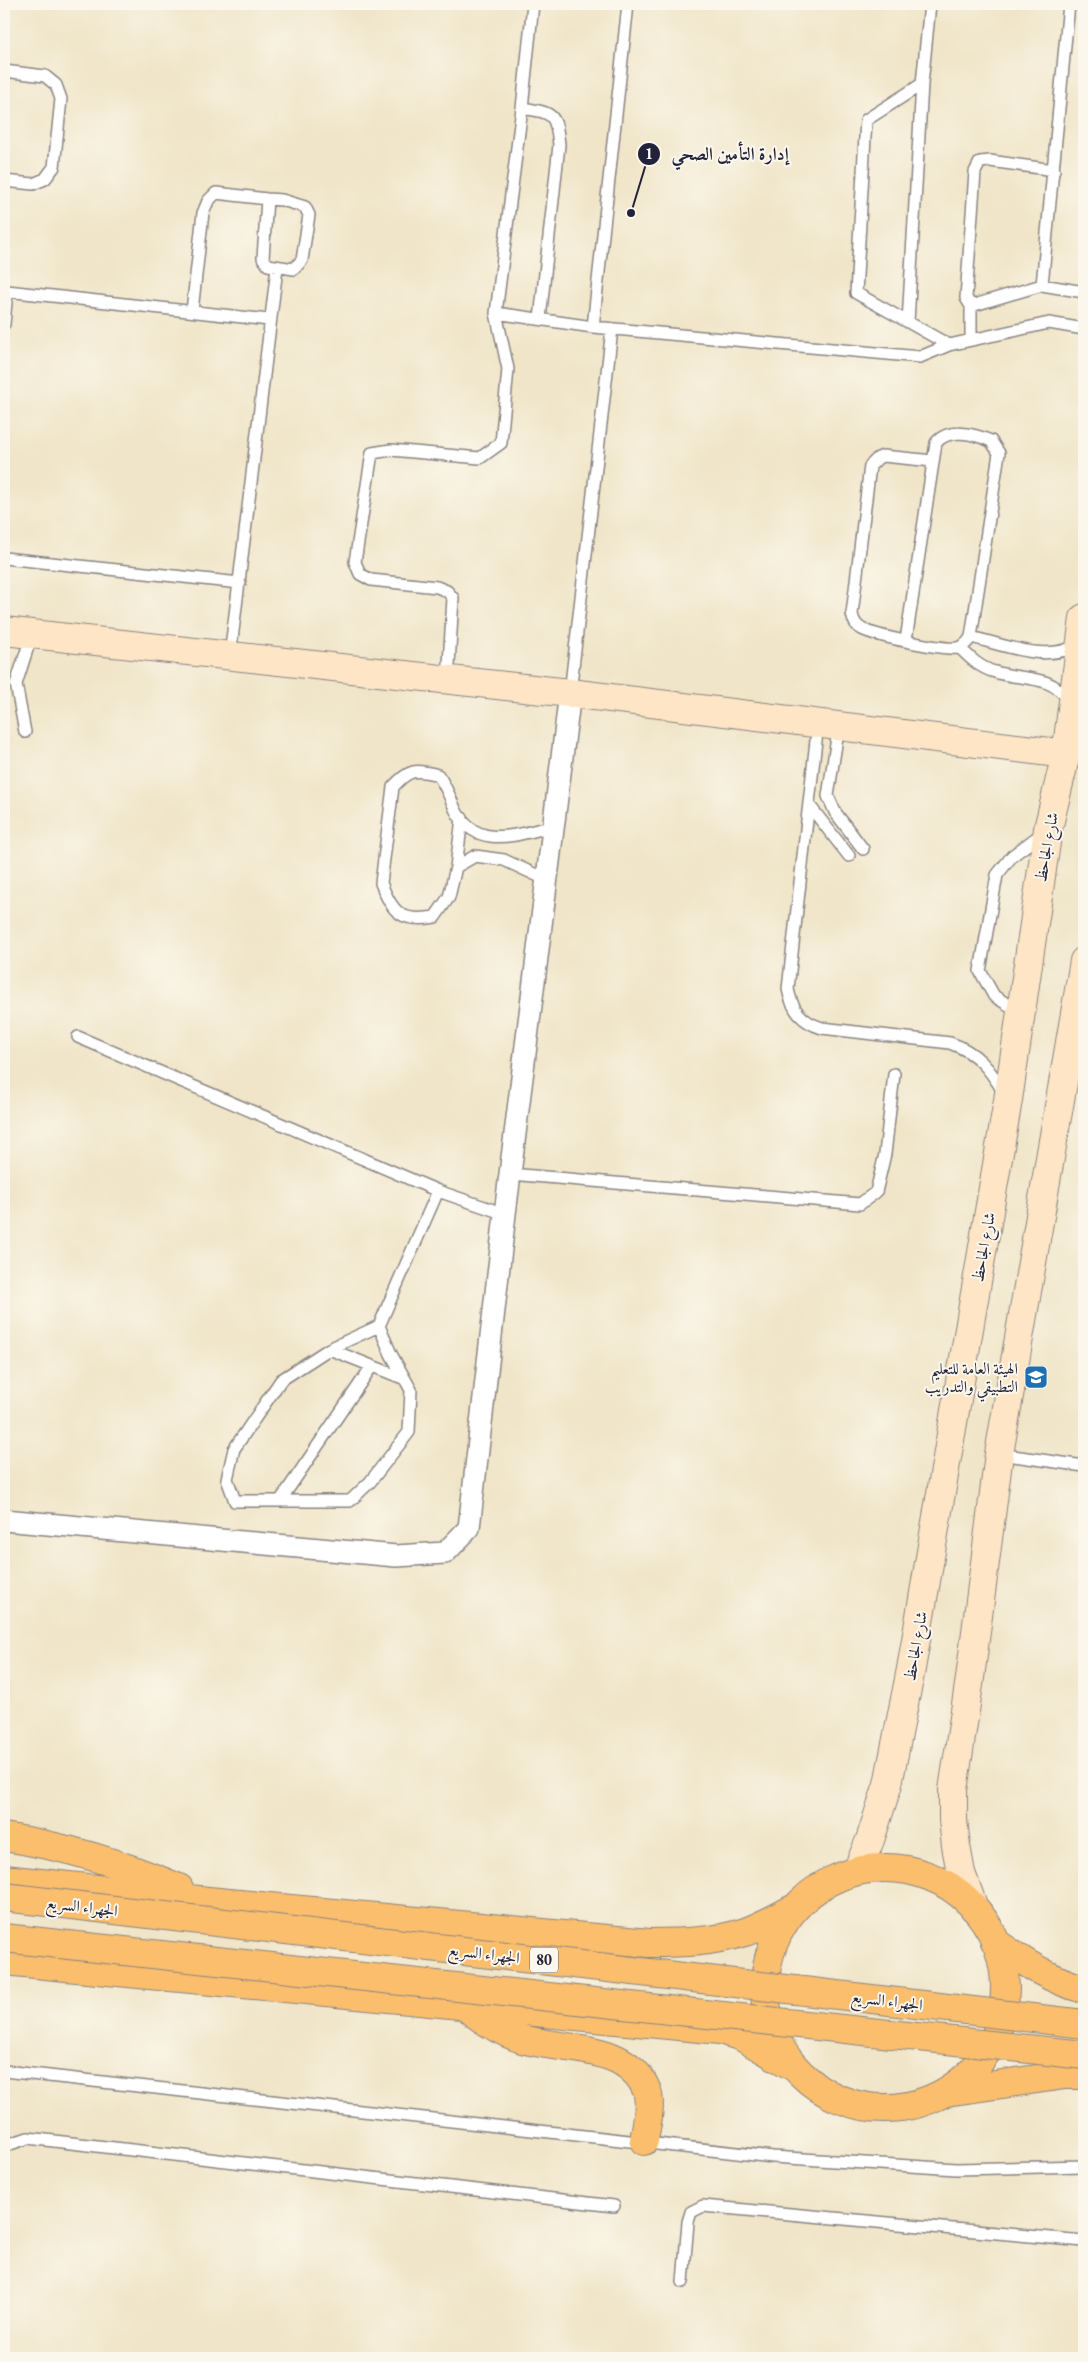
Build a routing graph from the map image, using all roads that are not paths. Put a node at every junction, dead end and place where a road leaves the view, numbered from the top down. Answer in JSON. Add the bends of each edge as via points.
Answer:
{"nodes":[{"id":1,"x":533,"y":4,"type":"edge"},
{"id":2,"x":628,"y":4,"type":"edge"},
{"id":3,"x":930,"y":4,"type":"edge"},
{"id":4,"x":1069,"y":4,"type":"edge"},
{"id":5,"x":4,"y":71,"type":"edge"},
{"id":6,"x":922,"y":84,"type":"junction"},
{"id":7,"x":522,"y":108,"type":"junction"},
{"id":8,"x":1054,"y":170,"type":"junction"},
{"id":9,"x":4,"y":180,"type":"edge"},
{"id":10,"x":267,"y":199,"type":"junction"},
{"id":11,"x":277,"y":268,"type":"junction"},
{"id":12,"x":1042,"y":285,"type":"junction"},
{"id":13,"x":1084,"y":292,"type":"edge"},
{"id":14,"x":970,"y":306,"type":"junction"},
{"id":15,"x":192,"y":311,"type":"junction"},
{"id":16,"x":496,"y":313,"type":"junction"},
{"id":17,"x":540,"y":319,"type":"junction"},
{"id":18,"x":269,"y":320,"type":"junction"},
{"id":19,"x":908,"y":322,"type":"junction"},
{"id":20,"x":4,"y":324,"type":"edge"},
{"id":21,"x":594,"y":327,"type":"junction"},
{"id":22,"x":612,"y":329,"type":"junction"},
{"id":23,"x":1084,"y":329,"type":"edge"},
{"id":24,"x":971,"y":340,"type":"junction"},
{"id":25,"x":949,"y":345,"type":"junction"},
{"id":26,"x":933,"y":461,"type":"junction"},
{"id":27,"x":4,"y":558,"type":"edge"},
{"id":28,"x":240,"y":583,"type":"junction"},
{"id":29,"x":1083,"y":630,"type":"edge"},
{"id":30,"x":4,"y":631,"type":"edge"},
{"id":31,"x":32,"y":634,"type":"junction"},
{"id":32,"x":972,"y":636,"type":"junction"},
{"id":33,"x":906,"y":640,"type":"junction"},
{"id":34,"x":960,"y":648,"type":"junction"},
{"id":35,"x":230,"y":657,"type":"junction"},
{"id":36,"x":448,"y":681,"type":"junction"},
{"id":37,"x":570,"y":694,"type":"junction"},
{"id":38,"x":1073,"y":704,"type":"junction"},
{"id":39,"x":828,"y":724,"type":"junction"},
{"id":40,"x":25,"y":732,"type":"dead end"},
{"id":41,"x":1066,"y":754,"type":"junction"},
{"id":42,"x":809,"y":806,"type":"junction"},
{"id":43,"x":462,"y":818,"type":"junction"},
{"id":44,"x":554,"y":826,"type":"junction"},
{"id":45,"x":1048,"y":829,"type":"junction"},
{"id":46,"x":863,"y":849,"type":"dead end"},
{"id":47,"x":850,"y":856,"type":"dead end"},
{"id":48,"x":456,"y":867,"type":"junction"},
{"id":49,"x":547,"y":880,"type":"junction"},
{"id":50,"x":1084,"y":961,"type":"edge"},
{"id":51,"x":1021,"y":1014,"type":"junction"},
{"id":52,"x":78,"y":1036,"type":"dead end"},
{"id":53,"x":894,"y":1074,"type":"dead end"},
{"id":54,"x":1008,"y":1100,"type":"junction"},
{"id":55,"x":510,"y":1174,"type":"junction"},
{"id":56,"x":438,"y":1191,"type":"junction"},
{"id":57,"x":505,"y":1214,"type":"junction"},
{"id":58,"x":379,"y":1326,"type":"junction"},
{"id":59,"x":329,"y":1349,"type":"junction"},
{"id":60,"x":372,"y":1366,"type":"junction"},
{"id":61,"x":405,"y":1379,"type":"junction"},
{"id":62,"x":1000,"y":1454,"type":"junction"},
{"id":63,"x":1084,"y":1466,"type":"edge"},
{"id":64,"x":280,"y":1501,"type":"junction"},
{"id":65,"x":4,"y":1520,"type":"edge"},
{"id":66,"x":4,"y":1837,"type":"edge"},
{"id":67,"x":857,"y":1871,"type":"junction"},
{"id":68,"x":4,"y":1879,"type":"edge"},
{"id":69,"x":4,"y":1897,"type":"edge"},
{"id":70,"x":208,"y":1901,"type":"junction"},
{"id":71,"x":795,"y":1908,"type":"junction"},
{"id":72,"x":974,"y":1908,"type":"junction"},
{"id":73,"x":4,"y":1938,"type":"edge"},
{"id":74,"x":995,"y":1942,"type":"junction"},
{"id":75,"x":4,"y":1961,"type":"edge"},
{"id":76,"x":1084,"y":1989,"type":"edge"},
{"id":77,"x":465,"y":2006,"type":"junction"},
{"id":78,"x":1084,"y":2024,"type":"edge"},
{"id":79,"x":1084,"y":2055,"type":"edge"},
{"id":80,"x":794,"y":2067,"type":"junction"},
{"id":81,"x":4,"y":2071,"type":"edge"},
{"id":82,"x":1084,"y":2075,"type":"edge"},
{"id":83,"x":945,"y":2092,"type":"junction"},
{"id":84,"x":644,"y":2141,"type":"junction"},
{"id":85,"x":4,"y":2146,"type":"edge"},
{"id":86,"x":1084,"y":2166,"type":"edge"},
{"id":87,"x":614,"y":2206,"type":"dead end"},
{"id":88,"x":1084,"y":2241,"type":"edge"},
{"id":89,"x":684,"y":2282,"type":"dead end"}],
"edges":[{"from":1,"to":7,"type":"lane"},
{"from":2,"to":21,"type":"lane"},
{"from":3,"to":6,"type":"lane"},
{"from":4,"to":8,"type":"lane"},
{"from":5,"to":9,"type":"lane","via":[[45,76],[56,85],[62,99],[54,167],[46,180],[33,184]]},
{"from":6,"to":19,"type":"lane"},
{"from":6,"to":19,"type":"lane","via":[[866,120],[856,293]]},
{"from":7,"to":16,"type":"lane"},
{"from":7,"to":17,"type":"lane","via":[[546,112],[557,123],[559,144]]},
{"from":8,"to":12,"type":"lane"},
{"from":8,"to":14,"type":"lane","via":[[980,162],[975,172],[966,288]]},
{"from":10,"to":11,"type":"lane","via":[[263,258],[268,265]]},
{"from":10,"to":11,"type":"lane","via":[[298,204],[306,207],[309,214],[302,260],[294,269]]},
{"from":10,"to":15,"type":"lane","via":[[216,193],[208,201],[203,213]]},
{"from":11,"to":18,"type":"lane"},
{"from":12,"to":13,"type":"lane"},
{"from":12,"to":14,"type":"lane"},
{"from":14,"to":24,"type":"lane"},
{"from":15,"to":18,"type":"lane"},
{"from":15,"to":20,"type":"lane","via":[[8,291]]},
{"from":16,"to":17,"type":"lane"},
{"from":16,"to":36,"type":"lane","via":[[508,368],[501,443],[480,458],[391,450],[372,453],[355,562],[360,574],[371,580],[437,587],[453,598]]},
{"from":17,"to":21,"type":"lane"},
{"from":18,"to":28,"type":"lane"},
{"from":19,"to":25,"type":"lane"},
{"from":21,"to":22,"type":"lane"},
{"from":22,"to":25,"type":"lane","via":[[920,357]]},
{"from":22,"to":37,"type":"lane"},
{"from":23,"to":24,"type":"lane","via":[[1049,323]]},
{"from":24,"to":25,"type":"lane"},
{"from":26,"to":32,"type":"lane","via":[[936,442],[949,433],[986,439],[995,444],[999,453]]},
{"from":26,"to":33,"type":"lane"},
{"from":26,"to":33,"type":"lane","via":[[883,456],[874,461],[868,471],[852,614],[863,630]]},
{"from":27,"to":28,"type":"lane"},
{"from":28,"to":35,"type":"lane"},
{"from":29,"to":32,"type":"lane","via":[[1067,651],[1042,653]]},
{"from":29,"to":38,"type":"street","name":"شارع الجاحظ"},
{"from":30,"to":31,"type":"street"},
{"from":31,"to":35,"type":"street"},
{"from":31,"to":40,"type":"lane","via":[[16,684]]},
{"from":32,"to":34,"type":"lane"},
{"from":33,"to":34,"type":"lane"},
{"from":34,"to":38,"type":"lane","via":[[974,662],[993,672],[1037,679],[1060,688]]},
{"from":35,"to":36,"type":"street"},
{"from":36,"to":37,"type":"street"},
{"from":37,"to":39,"type":"street"},
{"from":37,"to":44,"type":"street"},
{"from":38,"to":41,"type":"street","name":"شارع الجاحظ"},
{"from":39,"to":41,"type":"street"},
{"from":39,"to":42,"type":"lane"},
{"from":39,"to":46,"type":"lane","via":[[828,796],[834,812]]},
{"from":41,"to":45,"type":"street","name":"شارع الجاحظ"},
{"from":42,"to":47,"type":"lane"},
{"from":42,"to":54,"type":"lane","via":[[788,989],[795,1010],[812,1025],[822,1028],[962,1047],[984,1062]]},
{"from":43,"to":44,"type":"lane","via":[[468,828],[491,837],[506,837]]},
{"from":43,"to":48,"type":"lane"},
{"from":43,"to":48,"type":"lane","via":[[438,775],[418,770],[403,776],[393,787],[380,883],[396,914],[416,921],[435,917],[449,897]]},
{"from":44,"to":49,"type":"street"},
{"from":45,"to":51,"type":"street","name":"شارع الجاحظ"},
{"from":45,"to":51,"type":"lane","via":[[1012,856],[997,875],[980,971],[994,996]]},
{"from":48,"to":49,"type":"lane","via":[[475,856],[504,860]]},
{"from":49,"to":55,"type":"street"},
{"from":50,"to":62,"type":"street"},
{"from":51,"to":54,"type":"street","name":"شارع الجاحظ"},
{"from":52,"to":56,"type":"lane"},
{"from":53,"to":55,"type":"lane","via":[[886,1154],[876,1192],[860,1204]]},
{"from":54,"to":67,"type":"street","name":"شارع الجاحظ","via":[[911,1669],[888,1784]]},
{"from":55,"to":57,"type":"street"},
{"from":56,"to":57,"type":"lane"},
{"from":56,"to":58,"type":"lane"},
{"from":57,"to":65,"type":"street","via":[[469,1528],[446,1553],[396,1556]]},
{"from":58,"to":59,"type":"lane"},
{"from":58,"to":61,"type":"lane"},
{"from":59,"to":60,"type":"lane"},
{"from":59,"to":64,"type":"lane","via":[[282,1380],[234,1449],[227,1479],[235,1501]]},
{"from":60,"to":61,"type":"lane"},
{"from":60,"to":64,"type":"lane"},
{"from":61,"to":64,"type":"lane","via":[[411,1390],[409,1432],[370,1482],[350,1501]]},
{"from":62,"to":63,"type":"lane"},
{"from":62,"to":72,"type":"street","via":[[953,1790],[956,1846],[961,1873]]},
{"from":66,"to":70,"type":"main road","via":[[114,1863]]},
{"from":67,"to":71,"type":"main road","via":[[823,1885]]},
{"from":67,"to":72,"type":"main road","via":[[893,1869],[929,1877]]},
{"from":68,"to":70,"type":"main road","name":"الجهراء السريع"},
{"from":69,"to":78,"type":"main road","name":"الجهراء السريع","number":"80","bridge":true},
{"from":70,"to":71,"type":"main road","name":"الجهراء السريع","via":[[649,1943],[721,1939],[747,1931]]},
{"from":71,"to":80,"type":"main road","via":[[774,1941],[768,1959],[765,1997],[774,2034]]},
{"from":72,"to":74,"type":"main road"},
{"from":73,"to":79,"type":"main road","name":"الجهراء السريع","number":"80","bridge":true},
{"from":74,"to":76,"type":"main road","via":[[1021,1961]]},
{"from":74,"to":83,"type":"main road","via":[[1001,1960],[1004,1999],[995,2036],[975,2068]]},
{"from":75,"to":77,"type":"main road"},
{"from":77,"to":80,"type":"main road","via":[[720,2030],[742,2037]]},
{"from":77,"to":84,"type":"main road","via":[[507,2033],[539,2043],[598,2051],[627,2066],[640,2077],[647,2093],[649,2108]]},
{"from":80,"to":83,"type":"main road","via":[[822,2090],[856,2105],[911,2106]]},
{"from":81,"to":84,"type":"lane"},
{"from":82,"to":83,"type":"main road"},
{"from":84,"to":86,"type":"lane","via":[[773,2157],[956,2170]]},
{"from":85,"to":87,"type":"lane","via":[[28,2138]]},
{"from":88,"to":89,"type":"lane","via":[[703,2206],[691,2212],[688,2222]]}]}
